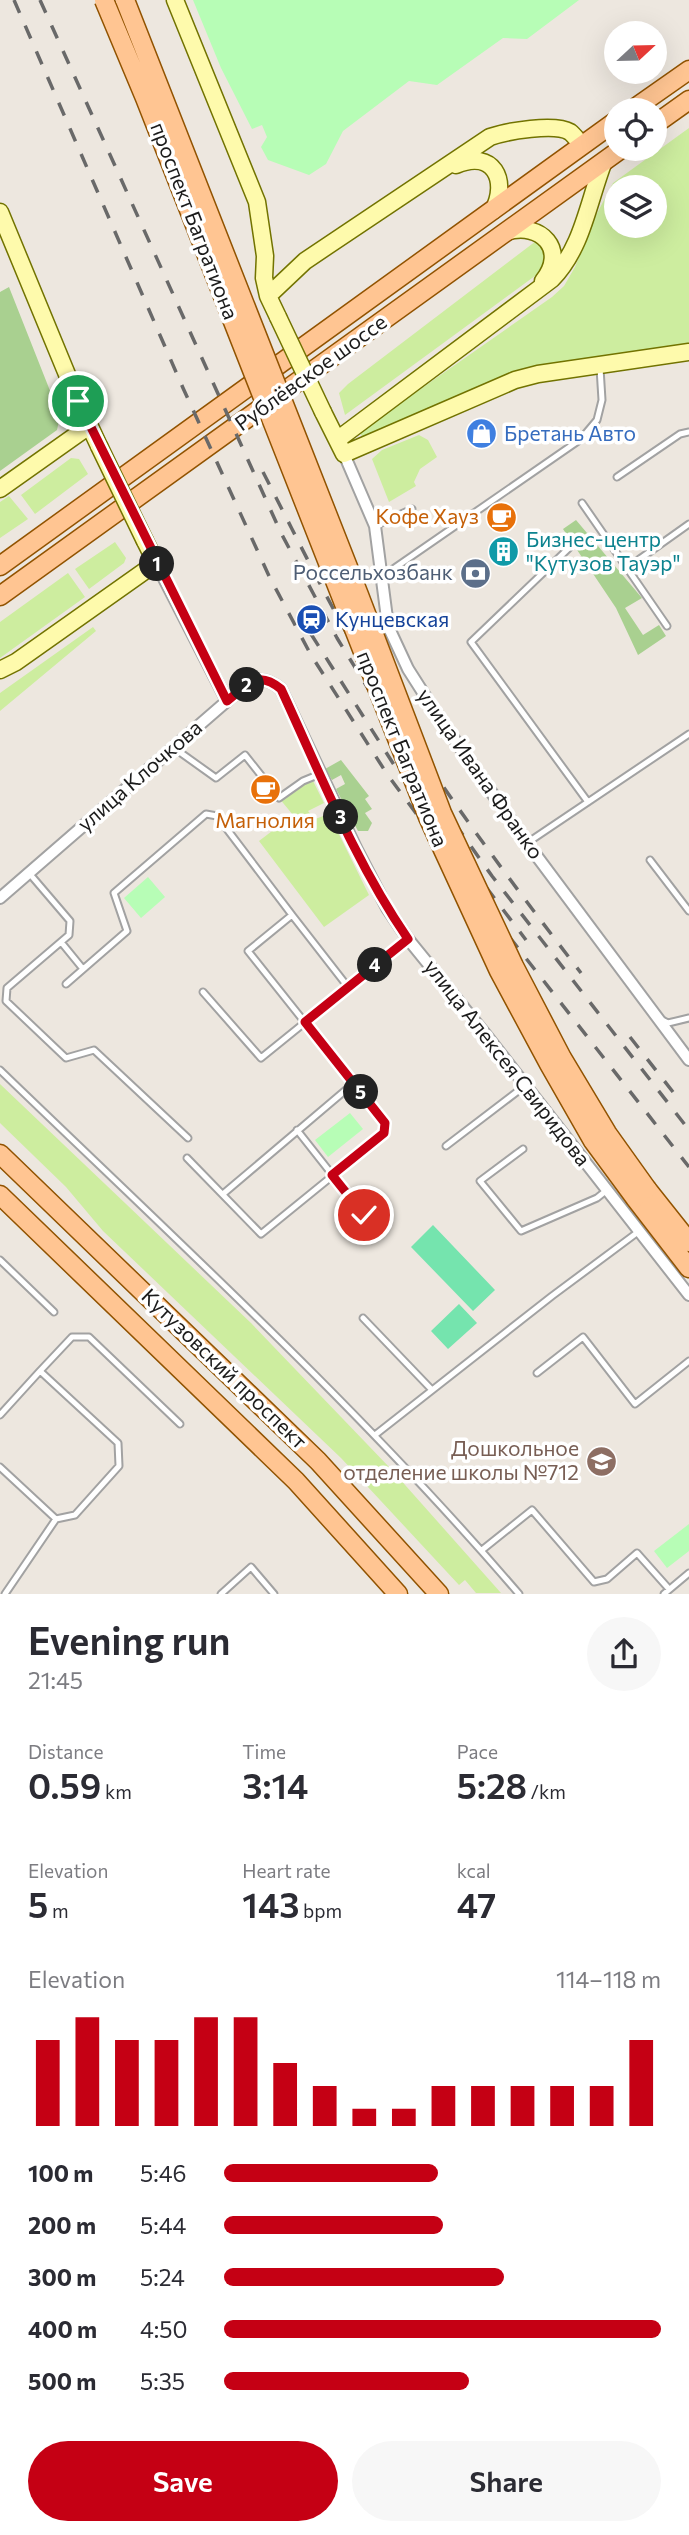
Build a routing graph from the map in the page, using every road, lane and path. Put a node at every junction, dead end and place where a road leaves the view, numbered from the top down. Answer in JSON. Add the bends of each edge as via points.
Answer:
{"nodes":[{"id":1,"x":104,"y":0,"type":"edge"},
{"id":2,"x":125,"y":0,"type":"edge"},
{"id":3,"x":176,"y":0,"type":"edge"},
{"id":4,"x":689,"y":70,"type":"edge"},
{"id":5,"x":649,"y":98,"type":"edge"},
{"id":6,"x":689,"y":100,"type":"edge"},
{"id":7,"x":667,"y":116,"type":"edge"},
{"id":8,"x":604,"y":129,"type":"edge"},
{"id":9,"x":582,"y":145,"type":"junction"},
{"id":10,"x":604,"y":161,"type":"joint"},
{"id":11,"x":435,"y":176,"type":"junction"},
{"id":12,"x":493,"y":211,"type":"junction"},
{"id":13,"x":0,"y":212,"type":"edge"},
{"id":14,"x":504,"y":232,"type":"junction"},
{"id":15,"x":4,"y":234,"type":"edge"},
{"id":16,"x":534,"y":291,"type":"junction"},
{"id":17,"x":268,"y":296,"type":"junction"},
{"id":18,"x":689,"y":352,"type":"edge"},
{"id":19,"x":600,"y":365,"type":"junction"},
{"id":20,"x":89,"y":426,"type":"junction"},
{"id":21,"x":689,"y":432,"type":"edge"},
{"id":22,"x":341,"y":447,"type":"junction"},
{"id":23,"x":617,"y":477,"type":"dead end"},
{"id":24,"x":0,"y":489,"type":"edge"},
{"id":25,"x":582,"y":503,"type":"dead end"},
{"id":26,"x":412,"y":509,"type":"dead end"},
{"id":27,"x":689,"y":524,"type":"edge"},
{"id":28,"x":375,"y":526,"type":"junction"},
{"id":29,"x":569,"y":548,"type":"dead end"},
{"id":30,"x":156,"y":563,"type":"junction"},
{"id":31,"x":0,"y":566,"type":"edge"},
{"id":32,"x":626,"y":568,"type":"junction"},
{"id":33,"x":383,"y":576,"type":"junction"},
{"id":34,"x":0,"y":596,"type":"edge"},
{"id":35,"x":667,"y":626,"type":"dead end"},
{"id":36,"x":16,"y":662,"type":"junction"},
{"id":37,"x":0,"y":670,"type":"edge"},
{"id":38,"x":0,"y":677,"type":"edge"},
{"id":39,"x":227,"y":701,"type":"junction"},
{"id":40,"x":689,"y":734,"type":"edge"},
{"id":41,"x":173,"y":747,"type":"junction"},
{"id":42,"x":320,"y":774,"type":"junction"},
{"id":43,"x":588,"y":802,"type":"junction"},
{"id":44,"x":527,"y":843,"type":"junction"},
{"id":45,"x":650,"y":860,"type":"dead end"},
{"id":46,"x":29,"y":873,"type":"junction"},
{"id":47,"x":0,"y":898,"type":"edge"},
{"id":48,"x":689,"y":911,"type":"edge"},
{"id":49,"x":292,"y":915,"type":"junction"},
{"id":50,"x":408,"y":939,"type":"junction"},
{"id":51,"x":61,"y":942,"type":"junction"},
{"id":52,"x":83,"y":968,"type":"junction"},
{"id":53,"x":65,"y":984,"type":"dead end"},
{"id":54,"x":348,"y":987,"type":"junction"},
{"id":55,"x":203,"y":992,"type":"dead end"},
{"id":56,"x":689,"y":1018,"type":"edge"},
{"id":57,"x":660,"y":1020,"type":"junction"},
{"id":58,"x":305,"y":1022,"type":"junction"},
{"id":59,"x":689,"y":1060,"type":"edge"},
{"id":60,"x":0,"y":1070,"type":"edge"},
{"id":61,"x":354,"y":1083,"type":"junction"},
{"id":62,"x":526,"y":1085,"type":"junction"},
{"id":63,"x":298,"y":1130,"type":"junction"},
{"id":64,"x":188,"y":1138,"type":"dead end"},
{"id":65,"x":446,"y":1146,"type":"dead end"},
{"id":66,"x":0,"y":1147,"type":"edge"},
{"id":67,"x":523,"y":1149,"type":"dead end"},
{"id":68,"x":0,"y":1154,"type":"edge"},
{"id":69,"x":187,"y":1158,"type":"dead end"},
{"id":70,"x":23,"y":1175,"type":"junction"},
{"id":71,"x":332,"y":1175,"type":"junction"},
{"id":72,"x":607,"y":1190,"type":"junction"},
{"id":73,"x":223,"y":1194,"type":"junction"},
{"id":74,"x":641,"y":1194,"type":"junction"},
{"id":75,"x":0,"y":1195,"type":"edge"},
{"id":76,"x":364,"y":1215,"type":"dead end"},
{"id":77,"x":639,"y":1231,"type":"junction"},
{"id":78,"x":689,"y":1241,"type":"edge"},
{"id":79,"x":0,"y":1260,"type":"edge"},
{"id":80,"x":689,"y":1268,"type":"edge"},
{"id":81,"x":689,"y":1295,"type":"edge"},
{"id":82,"x":54,"y":1311,"type":"dead end"},
{"id":83,"x":363,"y":1318,"type":"dead end"},
{"id":84,"x":689,"y":1361,"type":"edge"},
{"id":85,"x":40,"y":1371,"type":"junction"},
{"id":86,"x":537,"y":1373,"type":"dead end"},
{"id":87,"x":432,"y":1390,"type":"junction"},
{"id":88,"x":0,"y":1415,"type":"edge"},
{"id":89,"x":180,"y":1424,"type":"dead end"},
{"id":90,"x":375,"y":1435,"type":"junction"},
{"id":91,"x":0,"y":1467,"type":"edge"},
{"id":92,"x":56,"y":1519,"type":"junction"},
{"id":93,"x":482,"y":1550,"type":"junction"},
{"id":94,"x":689,"y":1573,"type":"edge"},
{"id":95,"x":667,"y":1591,"type":"edge"},
{"id":96,"x":5,"y":1594,"type":"edge"},
{"id":97,"x":221,"y":1594,"type":"edge"},
{"id":98,"x":274,"y":1594,"type":"edge"},
{"id":99,"x":398,"y":1594,"type":"edge"},
{"id":100,"x":439,"y":1594,"type":"edge"},
{"id":101,"x":519,"y":1594,"type":"edge"}],
"edges":[{"from":1,"to":74,"type":"main road","name":"проспект Багратиона","bridge":true,"via":[[428,817],[499,971],[549,1064],[593,1141]]},
{"from":2,"to":74,"type":"main road","name":"проспект Багратиона","bridge":true,"via":[[442,813],[514,967]]},
{"from":3,"to":17,"type":"street","name":"улица Ивана Франко","via":[[257,201]]},
{"from":4,"to":5,"type":"main road"},
{"from":6,"to":7,"type":"main road"},
{"from":8,"to":9,"type":"main road","name":"Рублёвское шоссе"},
{"from":9,"to":11,"type":"street","via":[[569,132],[501,133]]},
{"from":9,"to":12,"type":"main road","name":"Рублёвское шоссе"},
{"from":10,"to":14,"type":"main road","name":"Рублёвское шоссе"},
{"from":10,"to":16,"type":"street","via":[[566,264]]},
{"from":11,"to":12,"type":"street","via":[[471,159],[488,164],[500,187]]},
{"from":11,"to":17,"type":"street","via":[[305,261]]},
{"from":12,"to":31,"type":"main road","name":"Рублёвское шоссе"},
{"from":13,"to":15,"type":"street"},
{"from":14,"to":16,"type":"street","via":[[531,229],[548,243],[553,263]]},
{"from":14,"to":34,"type":"main road","name":"Рублёвское шоссе"},
{"from":15,"to":20,"type":"street"},
{"from":16,"to":22,"type":"street"},
{"from":17,"to":22,"type":"street","name":"улица Ивана Франко","bridge":true},
{"from":18,"to":19,"type":"street"},
{"from":19,"to":22,"type":"street","via":[[515,380]]},
{"from":19,"to":33,"type":"lane","via":[[602,400],[597,421],[581,439]]},
{"from":20,"to":24,"type":"street"},
{"from":20,"to":30,"type":"street","bridge":true},
{"from":21,"to":23,"type":"lane"},
{"from":22,"to":28,"type":"street","name":"улица Ивана Франко"},
{"from":25,"to":32,"type":"lane"},
{"from":26,"to":28,"type":"lane"},
{"from":27,"to":32,"type":"lane"},
{"from":28,"to":33,"type":"street","name":"улица Ивана Франко"},
{"from":29,"to":43,"type":"lane","via":[[471,642]]},
{"from":30,"to":36,"type":"street"},
{"from":30,"to":39,"type":"street"},
{"from":32,"to":35,"type":"lane"},
{"from":33,"to":44,"type":"street","name":"улица Ивана Франко","via":[[388,625],[408,669]]},
{"from":36,"to":37,"type":"street"},
{"from":36,"to":38,"type":"street"},
{"from":39,"to":41,"type":"street","name":"улица Клочкова"},
{"from":39,"to":42,"type":"street","name":"улица Алексея Свиридова","via":[[253,681],[270,680],[281,689]]},
{"from":40,"to":43,"type":"lane"},
{"from":41,"to":42,"type":"lane","via":[[216,778],[245,755],[279,798]]},
{"from":41,"to":46,"type":"street","name":"улица Клочкова"},
{"from":42,"to":50,"type":"street","name":"улица Алексея Свиридова","via":[[387,908]]},
{"from":43,"to":44,"type":"lane"},
{"from":44,"to":57,"type":"street","name":"улица Ивана Франко"},
{"from":45,"to":48,"type":"lane"},
{"from":46,"to":47,"type":"street","name":"улица Клочкова"},
{"from":46,"to":51,"type":"lane","via":[[70,921],[69,935]]},
{"from":49,"to":52,"type":"lane","via":[[216,816],[206,814],[114,893],[127,931]]},
{"from":49,"to":54,"type":"lane"},
{"from":49,"to":58,"type":"lane","via":[[247,951]]},
{"from":50,"to":54,"type":"lane"},
{"from":50,"to":62,"type":"street","name":"улица Алексея Свиридова"},
{"from":51,"to":52,"type":"lane"},
{"from":51,"to":64,"type":"lane","via":[[7,988],[6,1001],[66,1058],[94,1050]]},
{"from":52,"to":53,"type":"lane"},
{"from":54,"to":58,"type":"lane"},
{"from":55,"to":58,"type":"lane","via":[[261,1058]]},
{"from":56,"to":57,"type":"lane"},
{"from":57,"to":59,"type":"street","name":"улица Ивана Франко"},
{"from":58,"to":61,"type":"lane"},
{"from":60,"to":90,"type":"lane"},
{"from":61,"to":63,"type":"lane"},
{"from":61,"to":71,"type":"lane","via":[[385,1123],[384,1133]]},
{"from":62,"to":65,"type":"lane"},
{"from":62,"to":72,"type":"street","name":"улица Алексея Свиридова"},
{"from":63,"to":71,"type":"lane"},
{"from":63,"to":73,"type":"lane"},
{"from":66,"to":70,"type":"main road"},
{"from":67,"to":72,"type":"lane","via":[[480,1181],[522,1231]]},
{"from":68,"to":70,"type":"main road","name":"Кутузовский проспект"},
{"from":69,"to":73,"type":"lane"},
{"from":70,"to":100,"type":"main road","name":"Кутузовский проспект","via":[[318,1461]]},
{"from":71,"to":73,"type":"lane","via":[[261,1234]]},
{"from":71,"to":76,"type":"lane"},
{"from":72,"to":77,"type":"street","name":"улица Алексея Свиридова"},
{"from":74,"to":78,"type":"main road","name":"проспект Багратиона"},
{"from":74,"to":80,"type":"main road","name":"проспект Багратиона"},
{"from":75,"to":99,"type":"main road","name":"Кутузовский проспект","via":[[296,1481]]},
{"from":77,"to":81,"type":"street","name":"улица Алексея Свиридова"},
{"from":77,"to":87,"type":"lane"},
{"from":79,"to":82,"type":"lane"},
{"from":83,"to":87,"type":"lane"},
{"from":84,"to":86,"type":"lane","via":[[635,1404],[583,1337]]},
{"from":85,"to":88,"type":"lane"},
{"from":85,"to":89,"type":"lane","via":[[72,1337],[89,1337]]},
{"from":85,"to":92,"type":"lane","via":[[118,1443],[119,1466],[75,1515]]},
{"from":87,"to":90,"type":"lane"},
{"from":90,"to":93,"type":"lane"},
{"from":91,"to":92,"type":"lane"},
{"from":92,"to":96,"type":"lane"},
{"from":93,"to":95,"type":"lane","via":[[532,1510],[594,1582],[607,1579],[637,1553]]},
{"from":93,"to":101,"type":"lane"},
{"from":94,"to":95,"type":"lane"},
{"from":97,"to":98,"type":"lane","via":[[250,1567]]}]}
